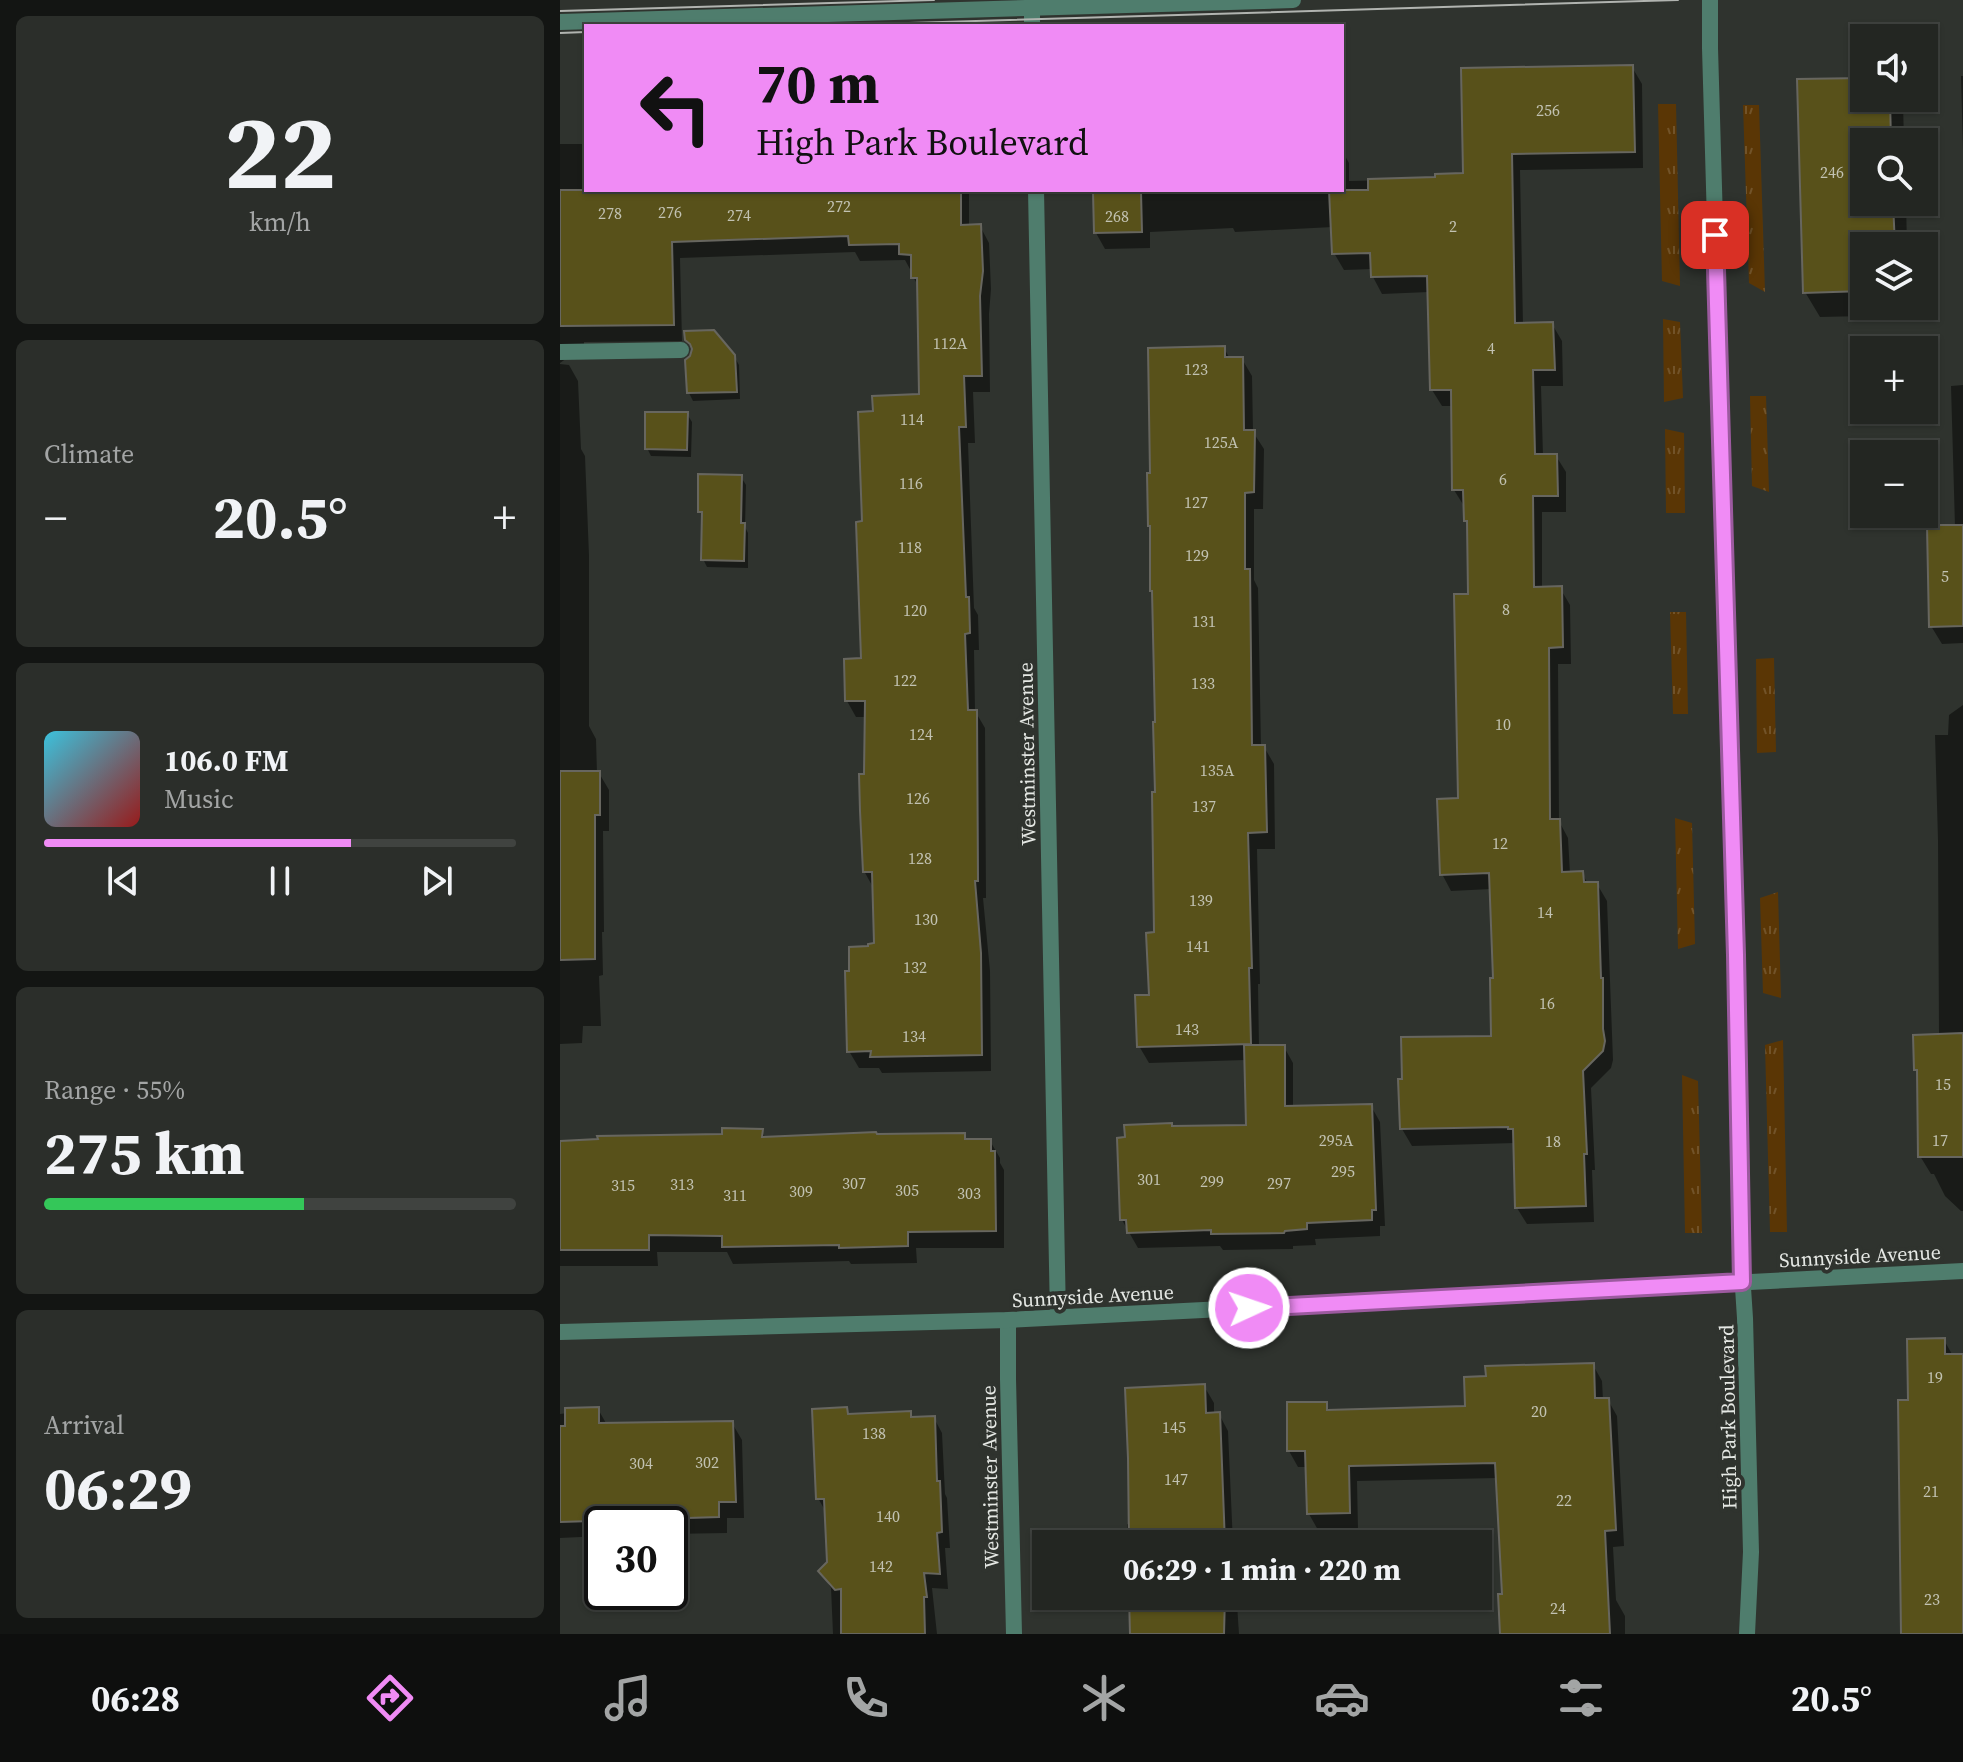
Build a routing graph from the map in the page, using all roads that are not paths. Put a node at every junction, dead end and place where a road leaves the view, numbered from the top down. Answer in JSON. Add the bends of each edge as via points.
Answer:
{"nodes":[{"id":1,"x":1293,"y":0,"type":"edge"},
{"id":2,"x":1710,"y":0,"type":"edge"},
{"id":3,"x":1032,"y":4,"type":"edge"},
{"id":4,"x":560,"y":22,"type":"edge"},
{"id":5,"x":1036,"y":192,"type":"edge"},
{"id":6,"x":681,"y":350,"type":"dead end"},
{"id":7,"x":560,"y":352,"type":"edge"},
{"id":8,"x":1963,"y":1271,"type":"edge"},
{"id":9,"x":1742,"y":1282,"type":"junction"},
{"id":10,"x":1058,"y":1317,"type":"junction"},
{"id":11,"x":1008,"y":1320,"type":"junction"},
{"id":12,"x":560,"y":1332,"type":"edge"},
{"id":13,"x":1014,"y":1634,"type":"edge"},
{"id":14,"x":1747,"y":1634,"type":"edge"}],
"edges":[{"from":1,"to":3,"type":"street"},
{"from":2,"to":9,"type":"street","name":"High Park Boulevard"},
{"from":3,"to":4,"type":"street"},
{"from":5,"to":10,"type":"street","name":"Westminster Avenue"},
{"from":6,"to":7,"type":"street"},
{"from":8,"to":9,"type":"street","name":"Sunnyside Avenue"},
{"from":9,"to":10,"type":"street","name":"Sunnyside Avenue"},
{"from":9,"to":14,"type":"street","name":"High Park Boulevard","via":[[1751,1552]]},
{"from":10,"to":11,"type":"street","name":"Sunnyside Avenue"},
{"from":11,"to":12,"type":"street","name":"Sunnyside Avenue"},
{"from":11,"to":13,"type":"street","name":"Westminster Avenue"}]}
